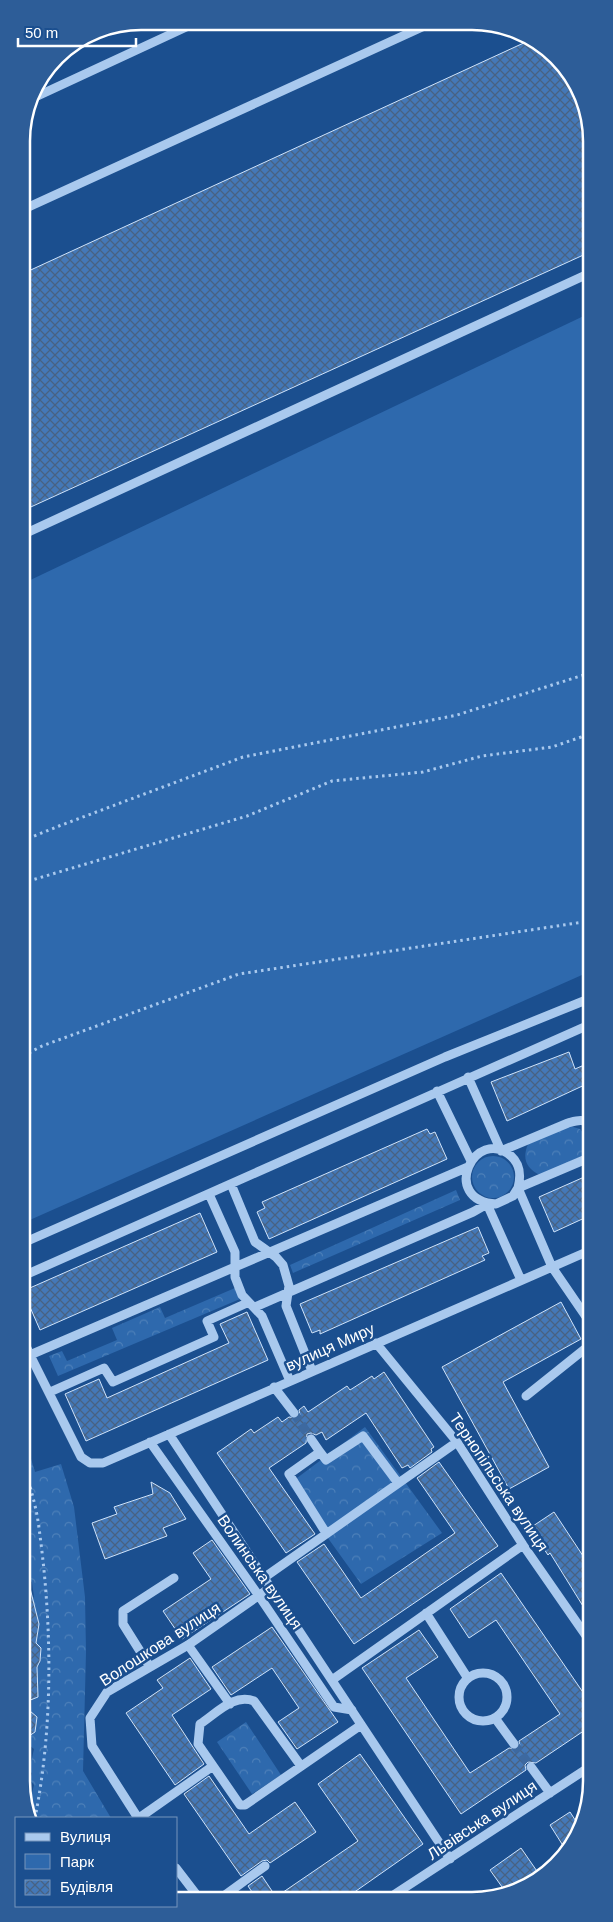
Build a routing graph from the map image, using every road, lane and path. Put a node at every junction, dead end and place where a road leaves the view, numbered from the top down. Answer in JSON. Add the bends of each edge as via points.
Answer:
{"nodes":[{"id":1,"x":180,"y":30,"type":"edge"},
{"id":2,"x":416,"y":30,"type":"edge"},
{"id":3,"x":39,"y":95,"type":"edge"},
{"id":4,"x":30,"y":206,"type":"edge"},
{"id":5,"x":583,"y":276,"type":"edge"},
{"id":6,"x":30,"y":531,"type":"edge"},
{"id":7,"x":583,"y":675,"type":"edge"},
{"id":8,"x":583,"y":736,"type":"edge"},
{"id":9,"x":30,"y":839,"type":"edge"},
{"id":10,"x":31,"y":880,"type":"edge"},
{"id":11,"x":583,"y":922,"type":"edge"},
{"id":12,"x":583,"y":1001,"type":"edge"},
{"id":13,"x":583,"y":1027,"type":"edge"},
{"id":14,"x":30,"y":1052,"type":"edge"},
{"id":15,"x":468,"y":1077,"type":"junction"},
{"id":16,"x":437,"y":1091,"type":"junction"},
{"id":17,"x":583,"y":1121,"type":"edge"},
{"id":18,"x":501,"y":1151,"type":"junction"},
{"id":19,"x":583,"y":1160,"type":"edge"},
{"id":20,"x":469,"y":1164,"type":"junction"},
{"id":21,"x":231,"y":1184,"type":"junction"},
{"id":22,"x":518,"y":1188,"type":"junction"},
{"id":23,"x":209,"y":1194,"type":"junction"},
{"id":24,"x":487,"y":1204,"type":"junction"},
{"id":25,"x":30,"y":1240,"type":"edge"},
{"id":26,"x":267,"y":1252,"type":"junction"},
{"id":27,"x":583,"y":1253,"type":"edge"},
{"id":28,"x":236,"y":1267,"type":"junction"},
{"id":29,"x":552,"y":1267,"type":"junction"},
{"id":30,"x":30,"y":1273,"type":"edge"},
{"id":31,"x":520,"y":1280,"type":"junction"},
{"id":32,"x":288,"y":1293,"type":"junction"},
{"id":33,"x":251,"y":1305,"type":"junction"},
{"id":34,"x":583,"y":1312,"type":"edge"},
{"id":35,"x":376,"y":1343,"type":"junction"},
{"id":36,"x":583,"y":1350,"type":"edge"},
{"id":37,"x":30,"y":1354,"type":"edge"},
{"id":38,"x":30,"y":1362,"type":"edge"},
{"id":39,"x":312,"y":1371,"type":"junction"},
{"id":40,"x":290,"y":1381,"type":"junction"},
{"id":41,"x":274,"y":1387,"type":"junction"},
{"id":42,"x":50,"y":1392,"type":"junction"},
{"id":43,"x":526,"y":1396,"type":"dead end"},
{"id":44,"x":294,"y":1413,"type":"tunnel mouth"},
{"id":45,"x":169,"y":1434,"type":"junction"},
{"id":46,"x":312,"y":1439,"type":"tunnel mouth"},
{"id":47,"x":150,"y":1442,"type":"junction"},
{"id":48,"x":457,"y":1442,"type":"junction"},
{"id":49,"x":320,"y":1452,"type":"junction"},
{"id":50,"x":398,"y":1483,"type":"junction"},
{"id":51,"x":30,"y":1489,"type":"edge"},
{"id":52,"x":326,"y":1533,"type":"junction"},
{"id":53,"x":523,"y":1545,"type":"junction"},
{"id":54,"x":265,"y":1576,"type":"junction"},
{"id":55,"x":174,"y":1578,"type":"dead end"},
{"id":56,"x":271,"y":1587,"type":"junction"},
{"id":57,"x":259,"y":1596,"type":"junction"},
{"id":58,"x":426,"y":1614,"type":"junction"},
{"id":59,"x":583,"y":1631,"type":"edge"},
{"id":60,"x":188,"y":1645,"type":"junction"},
{"id":61,"x":150,"y":1667,"type":"junction"},
{"id":62,"x":467,"y":1677,"type":"junction"},
{"id":63,"x":332,"y":1680,"type":"junction"},
{"id":64,"x":230,"y":1704,"type":"junction"},
{"id":65,"x":352,"y":1710,"type":"junction"},
{"id":66,"x":495,"y":1718,"type":"junction"},
{"id":67,"x":362,"y":1725,"type":"junction"},
{"id":68,"x":514,"y":1744,"type":"tunnel mouth"},
{"id":69,"x":213,"y":1766,"type":"junction"},
{"id":70,"x":300,"y":1766,"type":"junction"},
{"id":71,"x":531,"y":1767,"type":"tunnel mouth"},
{"id":72,"x":583,"y":1772,"type":"edge"},
{"id":73,"x":550,"y":1793,"type":"junction"},
{"id":74,"x":36,"y":1815,"type":"edge"},
{"id":75,"x":137,"y":1817,"type":"edge"},
{"id":76,"x":139,"y":1817,"type":"edge"},
{"id":77,"x":450,"y":1859,"type":"junction"},
{"id":78,"x":265,"y":1866,"type":"dead end"},
{"id":79,"x":178,"y":1871,"type":"edge"},
{"id":80,"x":194,"y":1892,"type":"edge"},
{"id":81,"x":228,"y":1892,"type":"edge"},
{"id":82,"x":399,"y":1892,"type":"edge"}],
"edges":[{"from":1,"to":3,"type":"street"},
{"from":2,"to":4,"type":"street"},
{"from":5,"to":6,"type":"street"},
{"from":7,"to":9,"type":"path","via":[[457,715],[243,757]]},
{"from":8,"to":10,"type":"path","via":[[552,747],[482,756],[423,772],[332,781],[247,816]]},
{"from":11,"to":14,"type":"path","via":[[239,974]]},
{"from":12,"to":25,"type":"street","via":[[445,1057]]},
{"from":13,"to":15,"type":"street"},
{"from":15,"to":16,"type":"street"},
{"from":15,"to":18,"type":"street"},
{"from":16,"to":20,"type":"street"},
{"from":16,"to":21,"type":"street"},
{"from":17,"to":18,"type":"street","via":[[568,1123]]},
{"from":18,"to":20,"type":"street","via":[[484,1151]]},
{"from":18,"to":22,"type":"street","via":[[515,1160],[519,1169]]},
{"from":19,"to":22,"type":"street"},
{"from":20,"to":24,"type":"street","via":[[467,1186],[478,1200]]},
{"from":20,"to":26,"type":"street"},
{"from":21,"to":23,"type":"street"},
{"from":21,"to":26,"type":"street","via":[[255,1242]]},
{"from":22,"to":24,"type":"street","via":[[506,1202]]},
{"from":22,"to":29,"type":"street"},
{"from":23,"to":28,"type":"street","via":[[235,1252]]},
{"from":23,"to":30,"type":"street"},
{"from":24,"to":31,"type":"street"},
{"from":24,"to":32,"type":"street"},
{"from":26,"to":28,"type":"street"},
{"from":26,"to":32,"type":"street","via":[[283,1265]]},
{"from":27,"to":29,"type":"street","name":"вулиця Миру"},
{"from":28,"to":33,"type":"street","via":[[237,1284]]},
{"from":28,"to":37,"type":"street"},
{"from":29,"to":31,"type":"street","name":"вулиця Миру"},
{"from":29,"to":34,"type":"street"},
{"from":31,"to":35,"type":"street","name":"вулиця Миру"},
{"from":32,"to":33,"type":"street"},
{"from":32,"to":39,"type":"street","via":[[286,1306]]},
{"from":33,"to":40,"type":"street","via":[[262,1316]]},
{"from":33,"to":42,"type":"street","via":[[207,1321],[214,1337],[113,1382],[104,1368]]},
{"from":35,"to":39,"type":"street","name":"вулиця Миру"},
{"from":35,"to":48,"type":"street","name":"Тернопільська вулиця"},
{"from":36,"to":43,"type":"street"},
{"from":38,"to":42,"type":"street"},
{"from":39,"to":40,"type":"street","name":"вулиця Миру"},
{"from":40,"to":41,"type":"street","name":"вулиця Миру"},
{"from":41,"to":44,"type":"street"},
{"from":41,"to":45,"type":"street","name":"вулиця Миру"},
{"from":42,"to":47,"type":"street","name":"вулиця Миру","via":[[82,1457],[90,1463],[103,1462]]},
{"from":45,"to":47,"type":"street","name":"вулиця Миру"},
{"from":45,"to":54,"type":"street","name":"Волинська вулиця"},
{"from":46,"to":49,"type":"street"},
{"from":47,"to":57,"type":"street","name":"Волинська вулиця"},
{"from":48,"to":50,"type":"street"},
{"from":48,"to":53,"type":"street","name":"Тернопільська вулиця"},
{"from":49,"to":50,"type":"street","via":[[326,1460],[363,1436]]},
{"from":49,"to":52,"type":"street","via":[[289,1474]]},
{"from":50,"to":52,"type":"street"},
{"from":51,"to":74,"type":"path","via":[[38,1520],[48,1629],[43,1778]]},
{"from":52,"to":54,"type":"street"},
{"from":53,"to":58,"type":"street"},
{"from":53,"to":59,"type":"street","name":"Тернопільська вулиця"},
{"from":54,"to":56,"type":"street","name":"Волинська вулиця"},
{"from":55,"to":61,"type":"street","via":[[124,1612],[124,1624]]},
{"from":56,"to":57,"type":"street","name":"Волошкова вулиця"},
{"from":56,"to":63,"type":"street","name":"Волинська вулиця"},
{"from":57,"to":60,"type":"street","name":"Волошкова вулиця"},
{"from":57,"to":65,"type":"street","name":"Волинська вулиця","via":[[334,1707]]},
{"from":58,"to":62,"type":"street"},
{"from":58,"to":63,"type":"street"},
{"from":60,"to":61,"type":"street","name":"Волошкова вулиця"},
{"from":60,"to":64,"type":"street"},
{"from":61,"to":75,"type":"street","name":"Волошкова вулиця","via":[[107,1692],[90,1718],[92,1746]]},
{"from":62,"to":66,"type":"street","via":[[459,1693],[463,1712],[477,1721]]},
{"from":62,"to":66,"type":"street","via":[[490,1674],[503,1684],[506,1705]]},
{"from":63,"to":65,"type":"street","name":"Волинська вулиця"},
{"from":64,"to":69,"type":"street","via":[[200,1724],[198,1744]]},
{"from":64,"to":70,"type":"street","via":[[237,1699],[254,1701]]},
{"from":65,"to":67,"type":"street","name":"Волинська вулиця"},
{"from":66,"to":68,"type":"street"},
{"from":67,"to":70,"type":"street"},
{"from":67,"to":77,"type":"street","name":"Волинська вулиця"},
{"from":69,"to":70,"type":"street","via":[[240,1804],[245,1805]]},
{"from":69,"to":76,"type":"street"},
{"from":71,"to":73,"type":"street"},
{"from":72,"to":73,"type":"street","name":"Львівська вулиця"},
{"from":73,"to":77,"type":"street","name":"Львівська вулиця"},
{"from":77,"to":82,"type":"street","name":"Львівська вулиця"},
{"from":78,"to":81,"type":"street"},
{"from":79,"to":80,"type":"street"}]}
